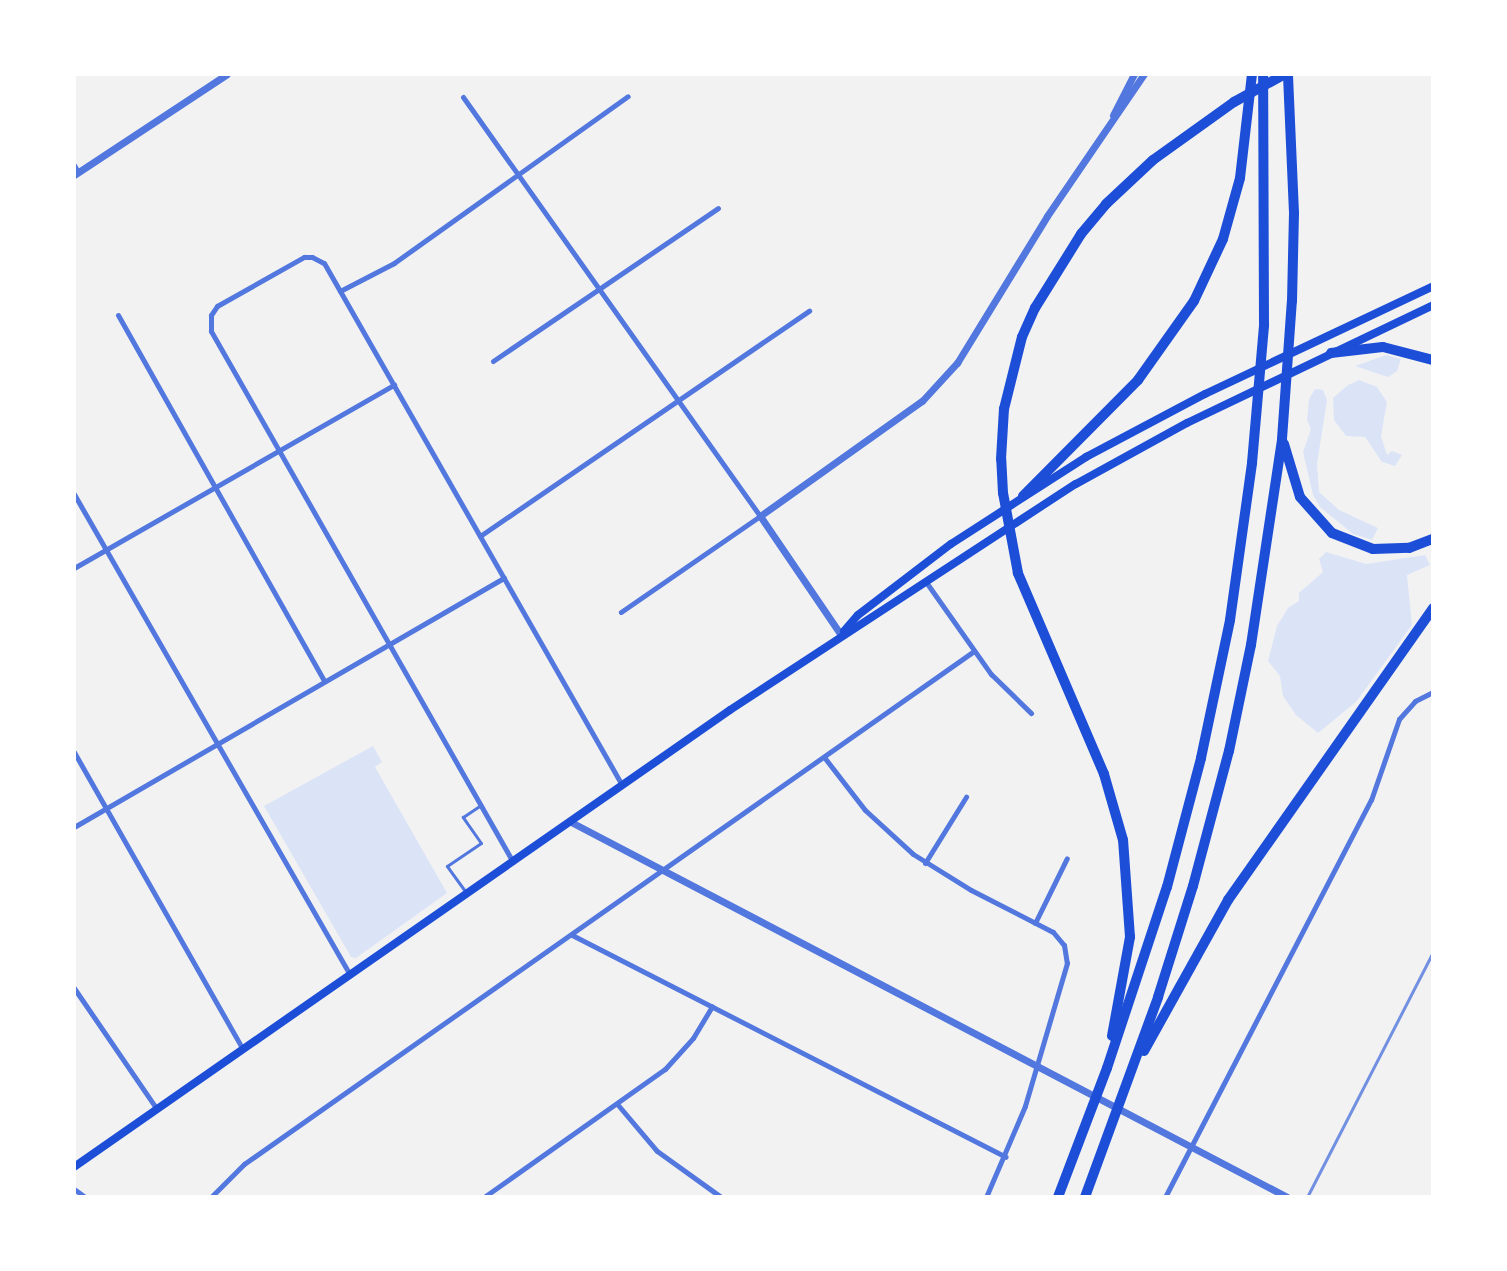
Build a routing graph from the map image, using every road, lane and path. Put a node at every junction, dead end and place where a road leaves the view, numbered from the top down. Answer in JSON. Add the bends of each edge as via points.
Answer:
{"nodes":[{"id":1,"x":227,"y":74,"type":"edge"},
{"id":2,"x":1134,"y":74,"type":"edge"},
{"id":3,"x":1144,"y":74,"type":"edge"},
{"id":4,"x":1252,"y":74,"type":"edge"},
{"id":5,"x":1263,"y":74,"type":"edge"},
{"id":6,"x":1286,"y":74,"type":"edge"},
{"id":7,"x":628,"y":96,"type":"dead end"},
{"id":8,"x":463,"y":97,"type":"dead end"},
{"id":9,"x":1099,"y":142,"type":"junction"},
{"id":10,"x":75,"y":171,"type":"edge"},
{"id":11,"x":518,"y":174,"type":"junction"},
{"id":12,"x":718,"y":208,"type":"dead end"},
{"id":13,"x":1433,"y":286,"type":"edge"},
{"id":14,"x":599,"y":289,"type":"junction"},
{"id":15,"x":340,"y":291,"type":"junction"},
{"id":16,"x":1433,"y":305,"type":"edge"},
{"id":17,"x":809,"y":311,"type":"dead end"},
{"id":18,"x":118,"y":315,"type":"dead end"},
{"id":19,"x":1331,"y":353,"type":"junction"},
{"id":20,"x":1433,"y":360,"type":"edge"},
{"id":21,"x":493,"y":361,"type":"dead end"},
{"id":22,"x":394,"y":385,"type":"junction"},
{"id":23,"x":679,"y":401,"type":"junction"},
{"id":24,"x":1282,"y":439,"type":"junction"},
{"id":25,"x":279,"y":451,"type":"junction"},
{"id":26,"x":216,"y":487,"type":"junction"},
{"id":27,"x":74,"y":494,"type":"edge"},
{"id":28,"x":1023,"y":496,"type":"junction"},
{"id":29,"x":760,"y":516,"type":"junction"},
{"id":30,"x":480,"y":536,"type":"junction"},
{"id":31,"x":1433,"y":539,"type":"edge"},
{"id":32,"x":106,"y":549,"type":"junction"},
{"id":33,"x":74,"y":568,"type":"edge"},
{"id":34,"x":504,"y":578,"type":"junction"},
{"id":35,"x":926,"y":582,"type":"junction"},
{"id":36,"x":1433,"y":608,"type":"edge"},
{"id":37,"x":621,"y":612,"type":"dead end"},
{"id":38,"x":841,"y":635,"type":"junction"},
{"id":39,"x":389,"y":643,"type":"junction"},
{"id":40,"x":974,"y":651,"type":"junction"},
{"id":41,"x":324,"y":680,"type":"junction"},
{"id":42,"x":1433,"y":692,"type":"edge"},
{"id":43,"x":1031,"y":713,"type":"dead end"},
{"id":44,"x":216,"y":742,"type":"junction"},
{"id":45,"x":74,"y":752,"type":"edge"},
{"id":46,"x":824,"y":757,"type":"junction"},
{"id":47,"x":623,"y":786,"type":"junction"},
{"id":48,"x":966,"y":797,"type":"dead end"},
{"id":49,"x":481,"y":805,"type":"junction"},
{"id":50,"x":104,"y":808,"type":"junction"},
{"id":51,"x":571,"y":822,"type":"junction"},
{"id":52,"x":74,"y":827,"type":"edge"},
{"id":53,"x":1067,"y":858,"type":"dead end"},
{"id":54,"x":513,"y":862,"type":"junction"},
{"id":55,"x":925,"y":863,"type":"junction"},
{"id":56,"x":664,"y":870,"type":"junction"},
{"id":57,"x":467,"y":895,"type":"junction"},
{"id":58,"x":1035,"y":923,"type":"junction"},
{"id":59,"x":572,"y":935,"type":"junction"},
{"id":60,"x":350,"y":976,"type":"junction"},
{"id":61,"x":74,"y":988,"type":"edge"},
{"id":62,"x":712,"y":1006,"type":"junction"},
{"id":63,"x":244,"y":1050,"type":"junction"},
{"id":64,"x":1037,"y":1066,"type":"junction"},
{"id":65,"x":1107,"y":1068,"type":"junction"},
{"id":66,"x":1129,"y":1078,"type":"junction"},
{"id":67,"x":618,"y":1105,"type":"junction"},
{"id":68,"x":158,"y":1109,"type":"junction"},
{"id":69,"x":1191,"y":1146,"type":"junction"},
{"id":70,"x":1005,"y":1157,"type":"junction"},
{"id":71,"x":74,"y":1167,"type":"edge"},
{"id":72,"x":74,"y":1189,"type":"edge"},
{"id":73,"x":85,"y":1197,"type":"edge"},
{"id":74,"x":211,"y":1197,"type":"edge"},
{"id":75,"x":485,"y":1197,"type":"edge"},
{"id":76,"x":721,"y":1197,"type":"edge"},
{"id":77,"x":986,"y":1197,"type":"edge"},
{"id":78,"x":1058,"y":1197,"type":"edge"},
{"id":79,"x":1085,"y":1197,"type":"edge"},
{"id":80,"x":1165,"y":1197,"type":"edge"},
{"id":81,"x":1287,"y":1197,"type":"edge"}],
"edges":[{"from":1,"to":10,"type":"street"},
{"from":2,"to":9,"type":"street"},
{"from":3,"to":9,"type":"street"},
{"from":4,"to":28,"type":"highway","via":[[1248,133],[1223,239],[1182,321],[1138,380]]},
{"from":5,"to":65,"type":"highway","via":[[1264,325],[1230,620],[1163,900]]},
{"from":6,"to":24,"type":"highway","via":[[1294,213]]},
{"from":6,"to":65,"type":"highway","via":[[1234,102],[1153,160],[1106,204],[1049,281],[1022,337],[1004,409],[1001,459],[1018,573],[1104,774],[1123,840],[1130,937]]},
{"from":7,"to":11,"type":"street"},
{"from":8,"to":11,"type":"street"},
{"from":9,"to":29,"type":"street","via":[[1047,216],[973,342],[941,383]]},
{"from":11,"to":14,"type":"street"},
{"from":11,"to":15,"type":"street","via":[[394,263]]},
{"from":12,"to":14,"type":"street"},
{"from":13,"to":28,"type":"main road","via":[[1151,421]]},
{"from":14,"to":21,"type":"street"},
{"from":14,"to":23,"type":"street"},
{"from":15,"to":22,"type":"street"},
{"from":15,"to":25,"type":"street","via":[[318,258],[304,257],[217,306],[211,315],[211,331]]},
{"from":16,"to":19,"type":"main road"},
{"from":17,"to":23,"type":"street"},
{"from":18,"to":26,"type":"street"},
{"from":19,"to":20,"type":"highway","via":[[1383,347]]},
{"from":19,"to":35,"type":"main road","via":[[1131,452]]},
{"from":22,"to":25,"type":"street"},
{"from":22,"to":30,"type":"street"},
{"from":23,"to":29,"type":"street"},
{"from":23,"to":30,"type":"street"},
{"from":24,"to":31,"type":"highway","via":[[1300,497],[1332,533],[1373,549],[1409,548]]},
{"from":24,"to":66,"type":"highway","via":[[1256,616],[1229,751],[1188,900]]},
{"from":25,"to":26,"type":"street"},
{"from":25,"to":39,"type":"street"},
{"from":26,"to":32,"type":"street"},
{"from":26,"to":41,"type":"street"},
{"from":27,"to":32,"type":"street"},
{"from":28,"to":38,"type":"main road","via":[[858,615]]},
{"from":29,"to":37,"type":"street"},
{"from":29,"to":38,"type":"street"},
{"from":30,"to":34,"type":"street"},
{"from":32,"to":33,"type":"street"},
{"from":32,"to":44,"type":"street"},
{"from":34,"to":39,"type":"street"},
{"from":34,"to":47,"type":"street"},
{"from":35,"to":38,"type":"main road"},
{"from":35,"to":40,"type":"street"},
{"from":36,"to":66,"type":"highway","via":[[1228,900]]},
{"from":38,"to":47,"type":"main road"},
{"from":39,"to":41,"type":"street"},
{"from":39,"to":49,"type":"street"},
{"from":40,"to":43,"type":"street"},
{"from":40,"to":46,"type":"street"},
{"from":41,"to":44,"type":"street"},
{"from":42,"to":69,"type":"street","via":[[1415,701],[1399,719],[1371,800]]},
{"from":44,"to":50,"type":"street"},
{"from":44,"to":60,"type":"street"},
{"from":45,"to":50,"type":"street"},
{"from":46,"to":55,"type":"street","via":[[865,810]]},
{"from":46,"to":56,"type":"street"},
{"from":47,"to":51,"type":"main road"},
{"from":48,"to":55,"type":"street"},
{"from":49,"to":54,"type":"street"},
{"from":49,"to":57,"type":"lane","via":[[463,817],[481,843],[447,866]]},
{"from":50,"to":52,"type":"street"},
{"from":50,"to":63,"type":"street"},
{"from":51,"to":54,"type":"main road"},
{"from":51,"to":56,"type":"street"},
{"from":53,"to":58,"type":"street"},
{"from":54,"to":57,"type":"main road"},
{"from":55,"to":58,"type":"street"},
{"from":56,"to":59,"type":"street"},
{"from":56,"to":64,"type":"street"},
{"from":57,"to":60,"type":"main road"},
{"from":58,"to":64,"type":"street","via":[[1059,938],[1067,954]]},
{"from":59,"to":62,"type":"street"},
{"from":59,"to":74,"type":"street","via":[[244,1164]]},
{"from":60,"to":63,"type":"main road"},
{"from":61,"to":68,"type":"street"},
{"from":62,"to":67,"type":"street","via":[[665,1069]]},
{"from":62,"to":70,"type":"street"},
{"from":63,"to":68,"type":"main road"},
{"from":64,"to":69,"type":"street"},
{"from":64,"to":70,"type":"street"},
{"from":65,"to":78,"type":"highway"},
{"from":66,"to":79,"type":"highway"},
{"from":67,"to":75,"type":"street"},
{"from":67,"to":76,"type":"street","via":[[657,1151]]},
{"from":68,"to":71,"type":"main road"},
{"from":69,"to":80,"type":"street"},
{"from":69,"to":81,"type":"street"},
{"from":70,"to":77,"type":"street"},
{"from":72,"to":73,"type":"street"}]}
